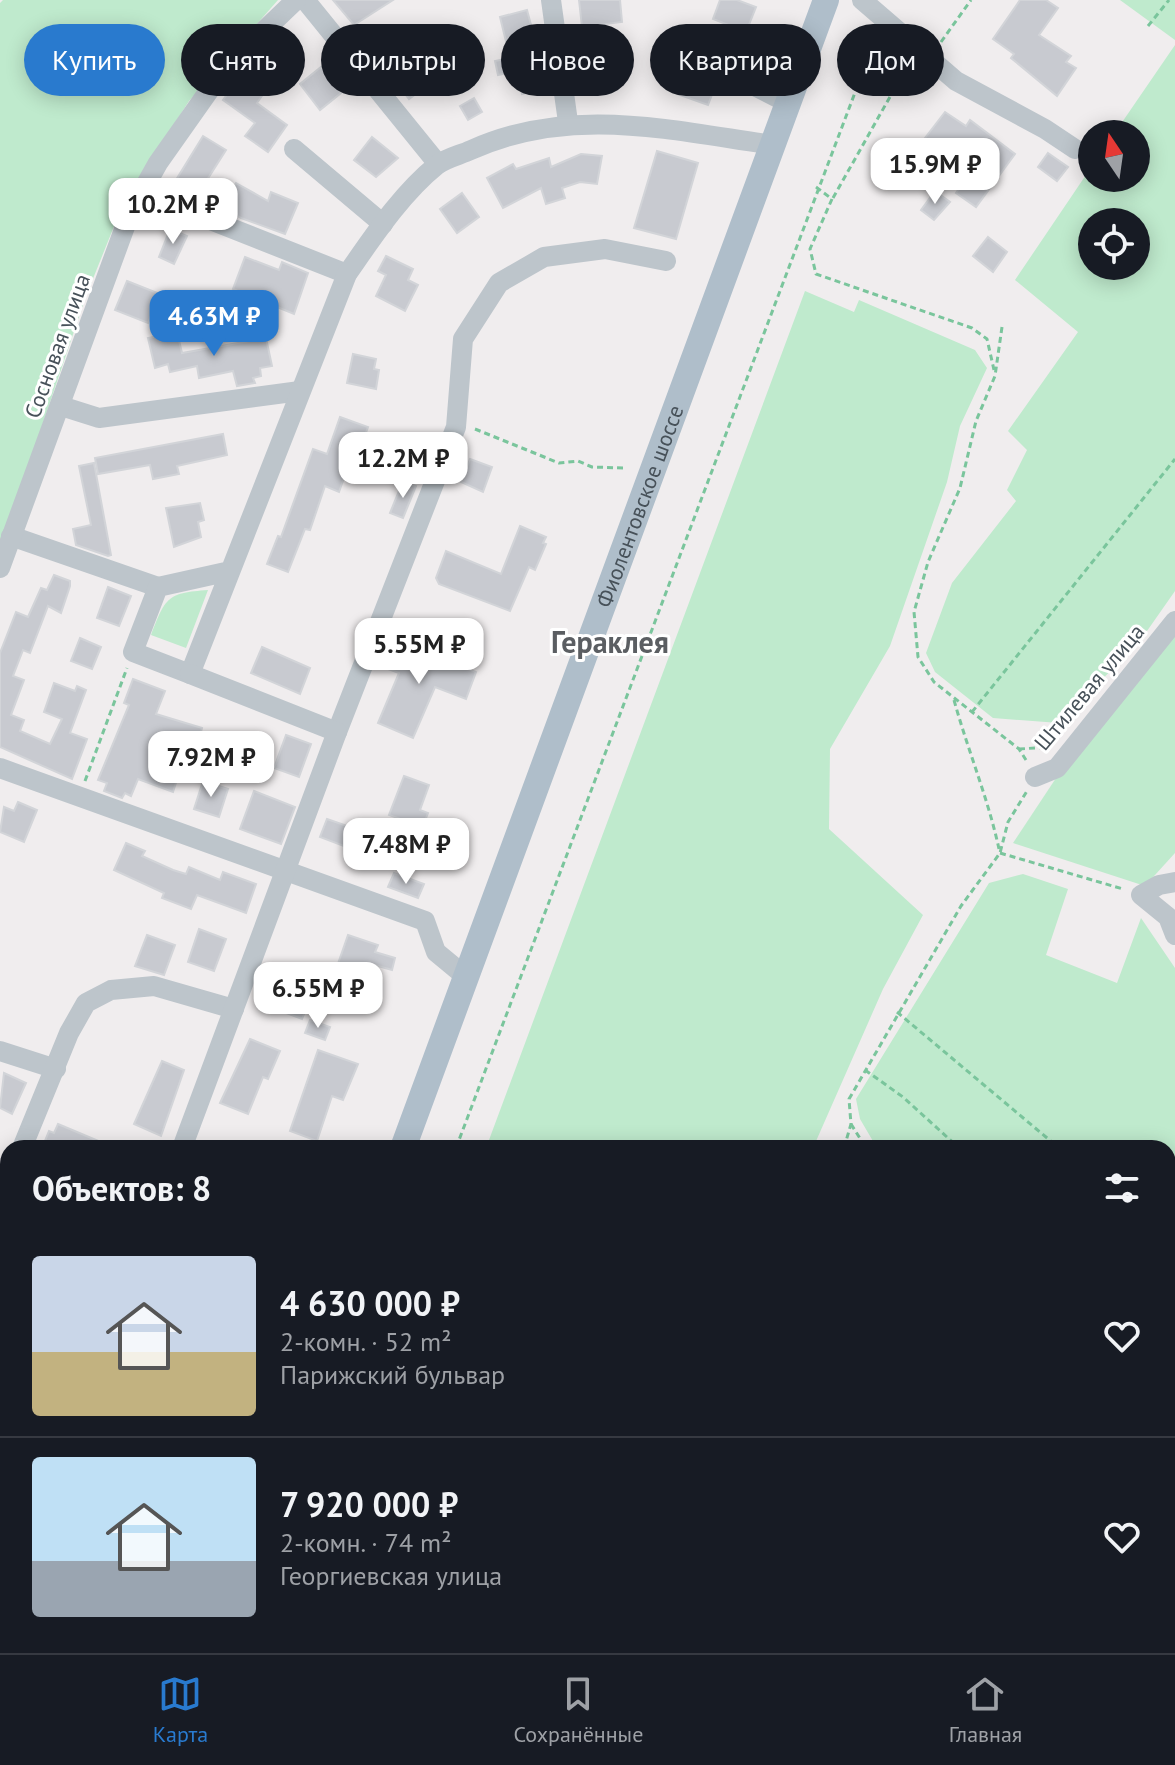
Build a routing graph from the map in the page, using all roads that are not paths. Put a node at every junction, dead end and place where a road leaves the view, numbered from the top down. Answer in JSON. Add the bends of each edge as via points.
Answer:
{"nodes":[{"id":1,"x":296,"y":0,"type":"edge"},
{"id":2,"x":305,"y":0,"type":"edge"},
{"id":3,"x":551,"y":0,"type":"edge"},
{"id":4,"x":826,"y":0,"type":"edge"},
{"id":5,"x":868,"y":5,"type":"edge"},
{"id":6,"x":774,"y":96,"type":"edge"},
{"id":7,"x":788,"y":103,"type":"junction"},
{"id":8,"x":568,"y":122,"type":"junction"},
{"id":9,"x":773,"y":145,"type":"junction"},
{"id":10,"x":294,"y":149,"type":"dead end"},
{"id":11,"x":1075,"y":149,"type":"dead end"},
{"id":12,"x":438,"y":164,"type":"junction"},
{"id":13,"x":142,"y":193,"type":"junction"},
{"id":14,"x":383,"y":224,"type":"junction"},
{"id":15,"x":666,"y":261,"type":"dead end"},
{"id":16,"x":347,"y":274,"type":"junction"},
{"id":17,"x":300,"y":391,"type":"junction"},
{"id":18,"x":61,"y":406,"type":"junction"},
{"id":19,"x":11,"y":536,"type":"junction"},
{"id":20,"x":0,"y":568,"type":"edge"},
{"id":21,"x":230,"y":571,"type":"junction"},
{"id":22,"x":158,"y":587,"type":"junction"},
{"id":23,"x":1175,"y":621,"type":"edge"},
{"id":24,"x":190,"y":674,"type":"junction"},
{"id":25,"x":337,"y":732,"type":"junction"},
{"id":26,"x":0,"y":768,"type":"edge"},
{"id":27,"x":1035,"y":777,"type":"road end"},
{"id":28,"x":286,"y":869,"type":"junction"},
{"id":29,"x":1175,"y":882,"type":"edge"},
{"id":30,"x":1175,"y":935,"type":"edge"},
{"id":31,"x":465,"y":976,"type":"junction"},
{"id":32,"x":234,"y":1009,"type":"junction"},
{"id":33,"x":0,"y":1051,"type":"edge"},
{"id":34,"x":56,"y":1069,"type":"junction"},
{"id":35,"x":25,"y":1140,"type":"edge"},
{"id":36,"x":185,"y":1140,"type":"edge"},
{"id":37,"x":406,"y":1140,"type":"edge"}],
"edges":[{"from":1,"to":13,"type":"street","name":"Сосновая улица","via":[[225,68]]},
{"from":2,"to":12,"type":"street"},
{"from":3,"to":8,"type":"street"},
{"from":4,"to":7,"type":"main road","name":"Фиолентовское шоссе"},
{"from":5,"to":11,"type":"street","via":[[956,81]]},
{"from":6,"to":7,"type":"street"},
{"from":7,"to":9,"type":"main road","name":"Фиолентовское шоссе"},
{"from":8,"to":9,"type":"street"},
{"from":8,"to":12,"type":"street","via":[[499,137]]},
{"from":9,"to":31,"type":"main road","name":"Фиолентовское шоссе"},
{"from":10,"to":14,"type":"street"},
{"from":12,"to":14,"type":"street"},
{"from":13,"to":16,"type":"street"},
{"from":13,"to":18,"type":"street","name":"Сосновая улица","via":[[130,213]]},
{"from":14,"to":16,"type":"street"},
{"from":15,"to":25,"type":"street","via":[[605,249],[544,257],[499,283],[463,339],[456,423]]},
{"from":16,"to":17,"type":"street"},
{"from":17,"to":18,"type":"street","via":[[99,418]]},
{"from":17,"to":21,"type":"street"},
{"from":18,"to":19,"type":"street","name":"Сосновая улица"},
{"from":19,"to":20,"type":"street","name":"Сосновая улица"},
{"from":19,"to":22,"type":"street"},
{"from":21,"to":22,"type":"street"},
{"from":21,"to":24,"type":"street"},
{"from":22,"to":24,"type":"street","via":[[133,652]]},
{"from":23,"to":27,"type":"street","name":"Штилевая улица","via":[[1067,757],[1057,768]]},
{"from":24,"to":25,"type":"street"},
{"from":25,"to":28,"type":"street"},
{"from":26,"to":28,"type":"street"},
{"from":28,"to":31,"type":"street","via":[[425,921],[436,952]]},
{"from":28,"to":32,"type":"street"},
{"from":29,"to":30,"type":"street","via":[[1141,895],[1168,917]]},
{"from":31,"to":37,"type":"main road","name":"Фиолентовское шоссе"},
{"from":32,"to":34,"type":"street","via":[[154,986],[111,990],[86,1003]]},
{"from":32,"to":36,"type":"street"},
{"from":33,"to":34,"type":"street"},
{"from":34,"to":35,"type":"street"}]}
